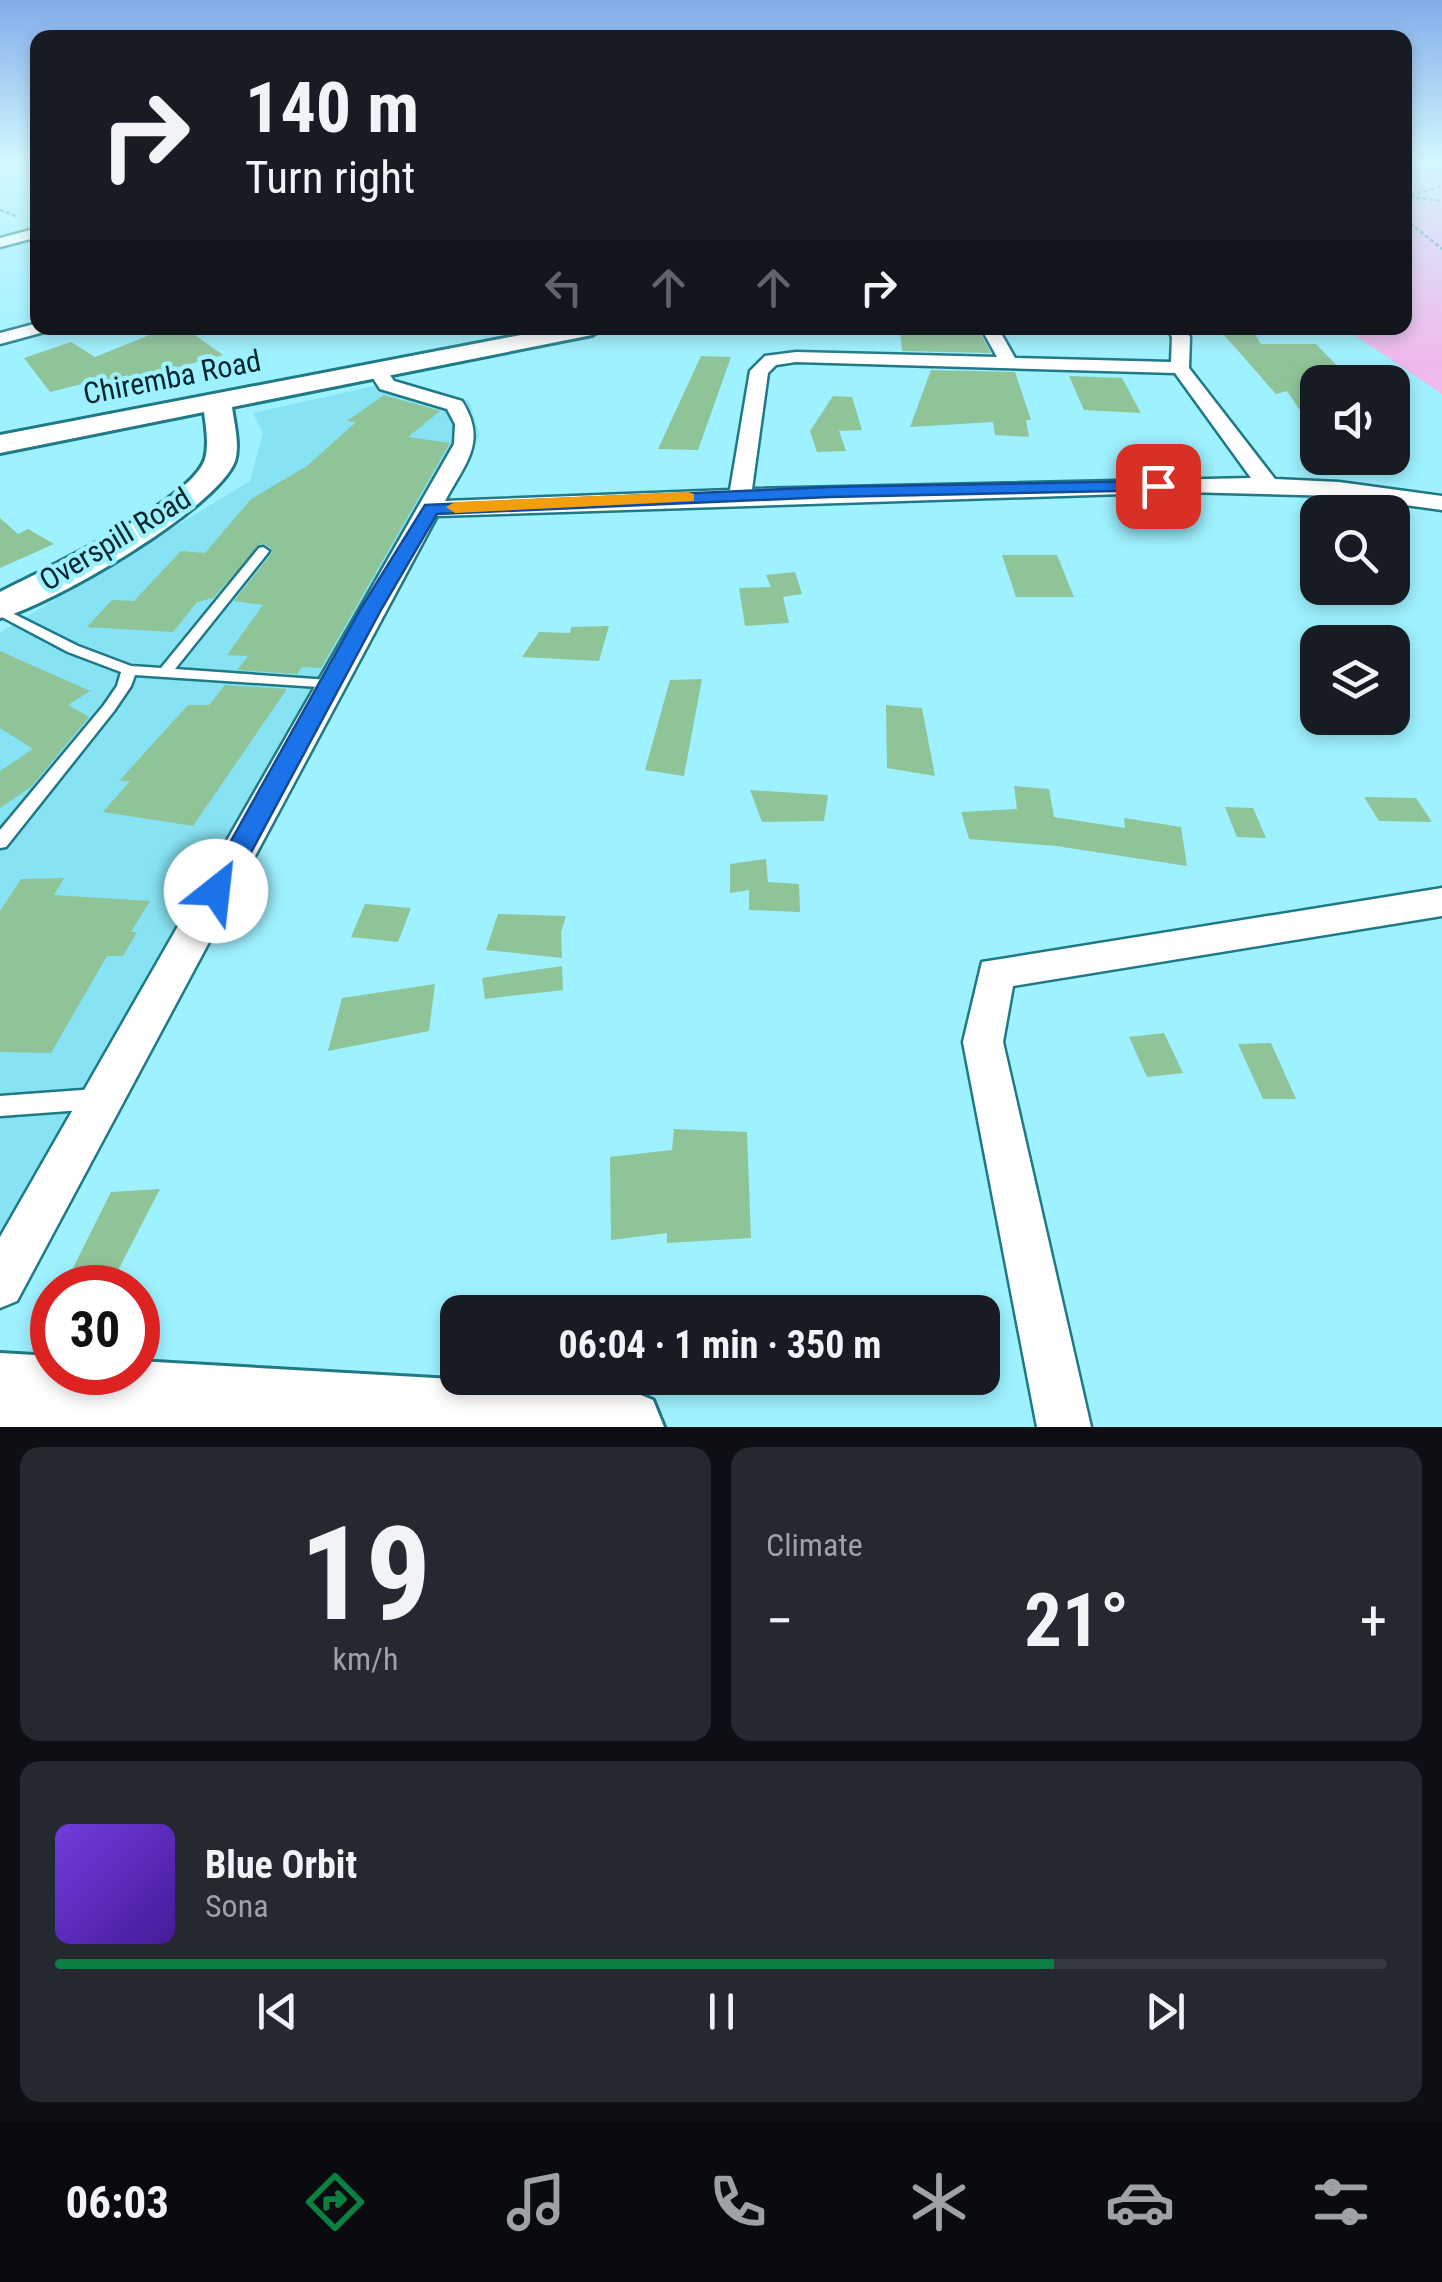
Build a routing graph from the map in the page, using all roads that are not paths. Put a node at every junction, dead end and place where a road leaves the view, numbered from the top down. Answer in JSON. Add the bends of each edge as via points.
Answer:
{"nodes":[{"id":1,"x":30,"y":234,"type":"edge"},
{"id":2,"x":0,"y":243,"type":"edge"},
{"id":3,"x":30,"y":330,"type":"edge"},
{"id":4,"x":558,"y":335,"type":"edge"},
{"id":5,"x":994,"y":335,"type":"edge"},
{"id":6,"x":1180,"y":335,"type":"edge"},
{"id":7,"x":0,"y":339,"type":"edge"},
{"id":8,"x":1009,"y":363,"type":"junction"},
{"id":9,"x":1180,"y":368,"type":"junction"},
{"id":10,"x":378,"y":372,"type":"junction"},
{"id":11,"x":218,"y":400,"type":"junction"},
{"id":12,"x":0,"y":444,"type":"edge"},
{"id":13,"x":1267,"y":484,"type":"junction"},
{"id":14,"x":740,"y":496,"type":"junction"},
{"id":15,"x":1442,"y":503,"type":"edge"},
{"id":16,"x":431,"y":509,"type":"junction"},
{"id":17,"x":263,"y":551,"type":"dead end"},
{"id":18,"x":0,"y":609,"type":"edge"},
{"id":19,"x":129,"y":670,"type":"junction"},
{"id":20,"x":166,"y":670,"type":"junction"},
{"id":21,"x":329,"y":685,"type":"junction"},
{"id":22,"x":0,"y":842,"type":"edge"},
{"id":23,"x":1442,"y":902,"type":"edge"},
{"id":24,"x":104,"y":1098,"type":"junction"},
{"id":25,"x":0,"y":1106,"type":"edge"},
{"id":26,"x":0,"y":1284,"type":"edge"},
{"id":27,"x":0,"y":1390,"type":"edge"},
{"id":28,"x":626,"y":1427,"type":"edge"},
{"id":29,"x":1064,"y":1427,"type":"edge"}],
"edges":[{"from":1,"to":2,"type":"street"},
{"from":3,"to":7,"type":"street"},
{"from":4,"to":10,"type":"street","name":"Chiremba Road"},
{"from":5,"to":8,"type":"street"},
{"from":6,"to":9,"type":"street"},
{"from":8,"to":9,"type":"street"},
{"from":8,"to":14,"type":"street","via":[[796,357],[764,363]]},
{"from":9,"to":13,"type":"street"},
{"from":10,"to":11,"type":"street","name":"Chiremba Road"},
{"from":10,"to":16,"type":"street","via":[[387,385],[448,400],[461,412],[465,444]]},
{"from":11,"to":12,"type":"street","name":"Chiremba Road"},
{"from":11,"to":18,"type":"street","name":"Overspill Road","via":[[220,460],[210,478],[178,508]]},
{"from":13,"to":14,"type":"street"},
{"from":13,"to":15,"type":"street"},
{"from":14,"to":16,"type":"street"},
{"from":16,"to":21,"type":"street"},
{"from":17,"to":20,"type":"lane"},
{"from":18,"to":19,"type":"lane"},
{"from":19,"to":20,"type":"lane"},
{"from":19,"to":22,"type":"lane","via":[[108,708]]},
{"from":20,"to":21,"type":"lane"},
{"from":21,"to":24,"type":"street"},
{"from":23,"to":29,"type":"street","via":[[996,973],[983,1042]]},
{"from":24,"to":25,"type":"lane"},
{"from":24,"to":26,"type":"street"},
{"from":27,"to":28,"type":"street"}]}
